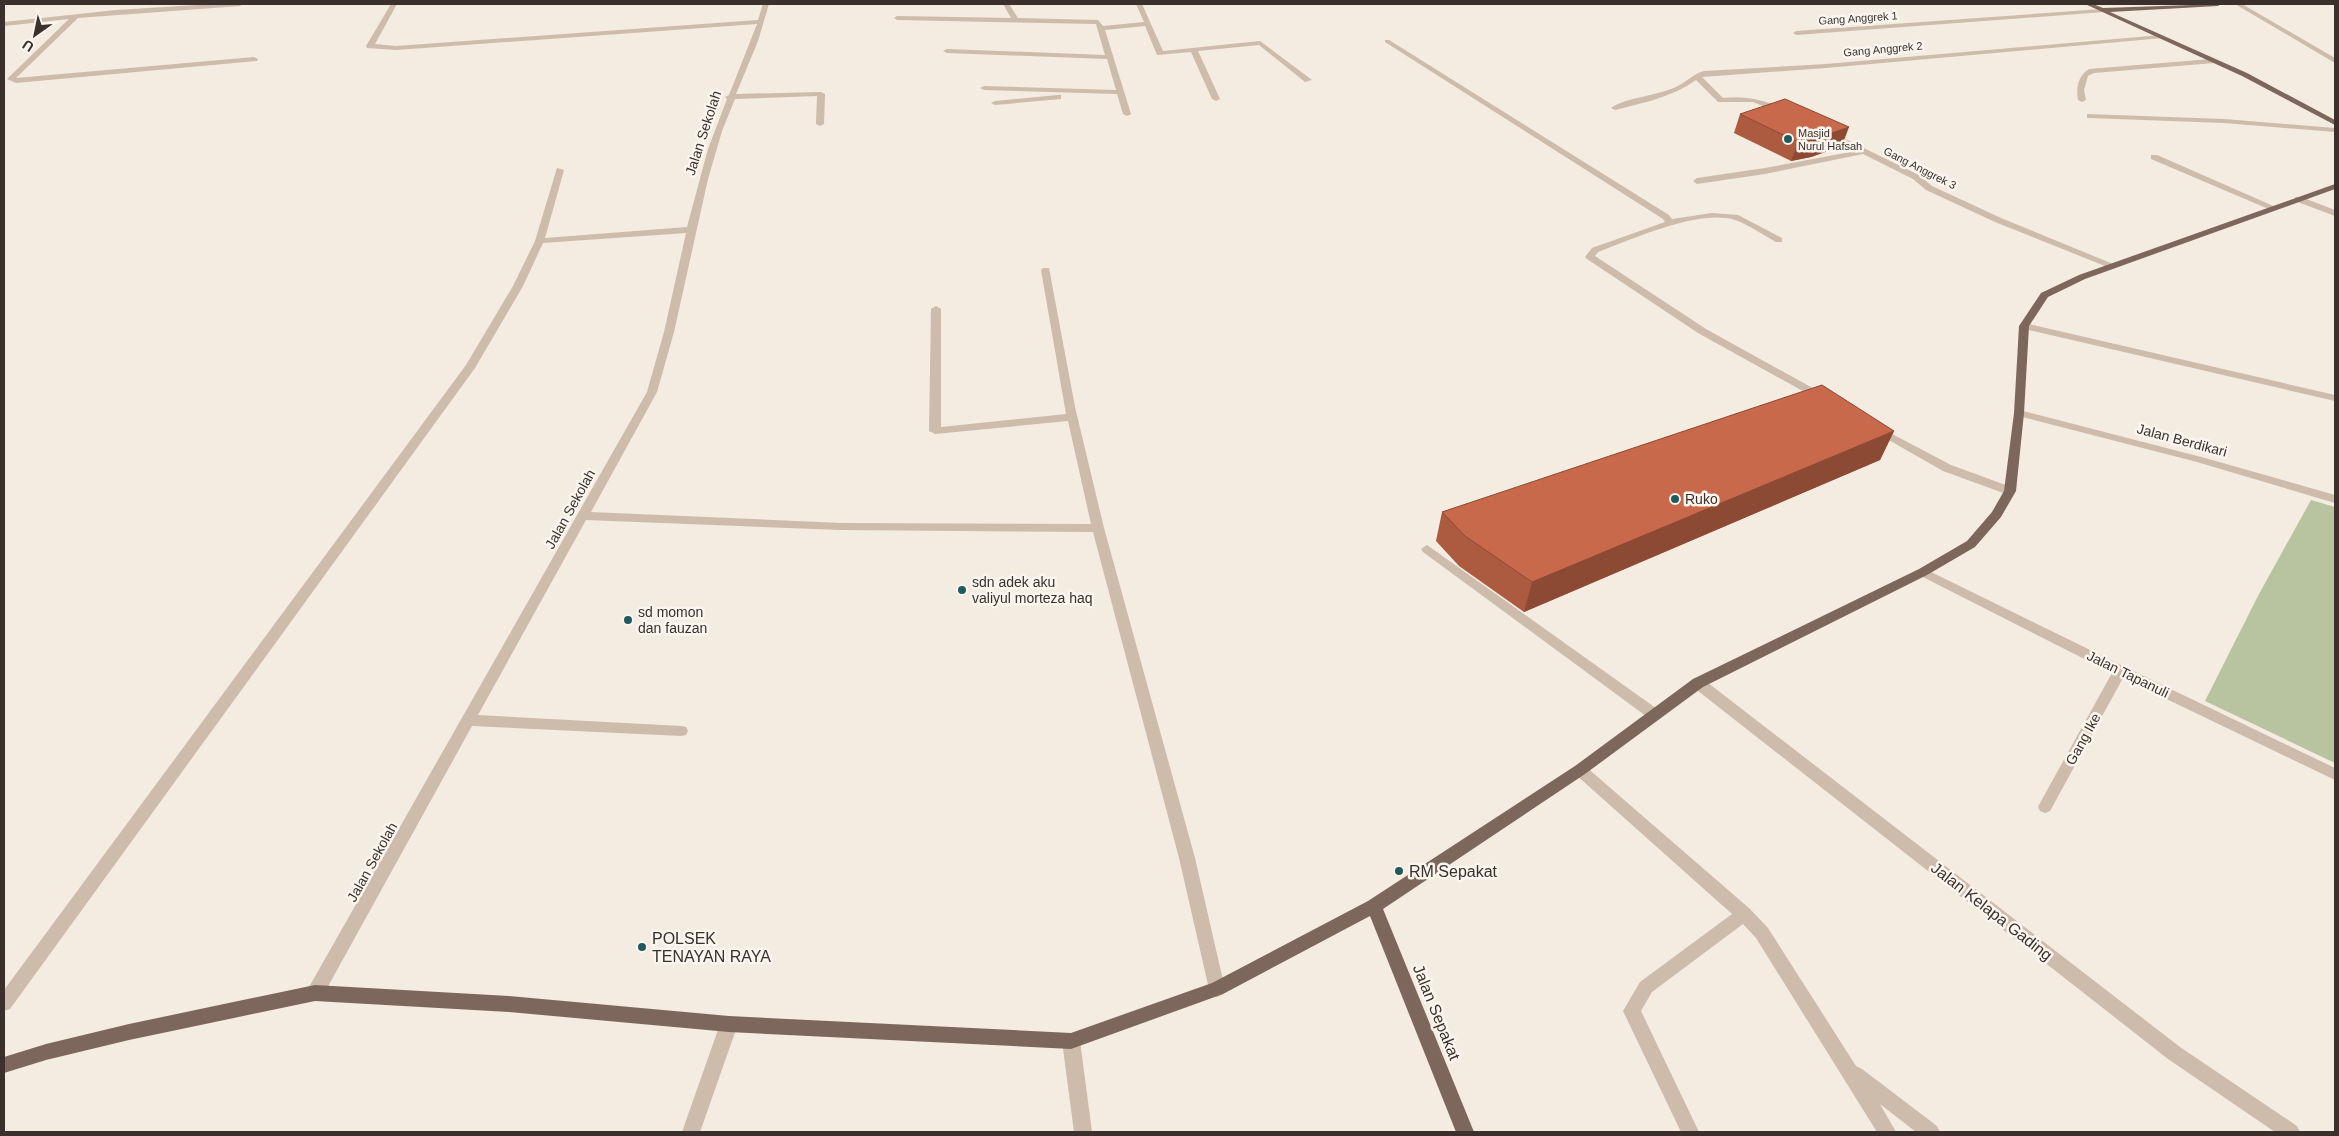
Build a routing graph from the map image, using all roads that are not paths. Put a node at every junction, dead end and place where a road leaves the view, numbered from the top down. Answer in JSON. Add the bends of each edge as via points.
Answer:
{"nodes":[{"id":1,"x":240,"y":4,"type":"edge"},
{"id":2,"x":394,"y":4,"type":"edge"},
{"id":3,"x":766,"y":4,"type":"edge"},
{"id":4,"x":1006,"y":4,"type":"edge"},
{"id":5,"x":1139,"y":4,"type":"edge"},
{"id":6,"x":2088,"y":4,"type":"edge"},
{"id":7,"x":2218,"y":4,"type":"edge"},
{"id":8,"x":2238,"y":4,"type":"edge"},
{"id":9,"x":2102,"y":11,"type":"junction"},
{"id":10,"x":76,"y":16,"type":"junction"},
{"id":11,"x":897,"y":18,"type":"dead end"},
{"id":12,"x":1016,"y":20,"type":"junction"},
{"id":13,"x":762,"y":22,"type":"junction"},
{"id":14,"x":4,"y":24,"type":"edge"},
{"id":15,"x":1148,"y":24,"type":"junction"},
{"id":16,"x":1101,"y":28,"type":"junction"},
{"id":17,"x":1796,"y":33,"type":"dead end"},
{"id":18,"x":2161,"y":37,"type":"junction"},
{"id":19,"x":1388,"y":41,"type":"dead end"},
{"id":20,"x":1194,"y":51,"type":"junction"},
{"id":21,"x":947,"y":52,"type":"dead end"},
{"id":22,"x":1110,"y":57,"type":"junction"},
{"id":23,"x":254,"y":60,"type":"dead end"},
{"id":24,"x":2211,"y":60,"type":"junction"},
{"id":25,"x":2335,"y":61,"type":"edge"},
{"id":26,"x":1696,"y":76,"type":"junction"},
{"id":27,"x":1308,"y":80,"type":"dead end"},
{"id":28,"x":984,"y":88,"type":"dead end"},
{"id":29,"x":1120,"y":92,"type":"junction"},
{"id":30,"x":730,"y":97,"type":"junction"},
{"id":31,"x":1216,"y":99,"type":"dead end"},
{"id":32,"x":2082,"y":100,"type":"dead end"},
{"id":33,"x":995,"y":102,"type":"dead end"},
{"id":34,"x":1615,"y":108,"type":"dead end"},
{"id":35,"x":1127,"y":114,"type":"dead end"},
{"id":36,"x":2090,"y":116,"type":"dead end"},
{"id":37,"x":1794,"y":117,"type":"edge"},
{"id":38,"x":2335,"y":123,"type":"edge"},
{"id":39,"x":820,"y":124,"type":"dead end"},
{"id":40,"x":2335,"y":130,"type":"edge"},
{"id":41,"x":1823,"y":132,"type":"edge"},
{"id":42,"x":1863,"y":152,"type":"junction"},
{"id":43,"x":2154,"y":157,"type":"dead end"},
{"id":44,"x":560,"y":170,"type":"dead end"},
{"id":45,"x":1697,"y":181,"type":"dead end"},
{"id":46,"x":2335,"y":186,"type":"edge"},
{"id":47,"x":2298,"y":199,"type":"junction"},
{"id":48,"x":2274,"y":208,"type":"junction"},
{"id":49,"x":2335,"y":213,"type":"edge"},
{"id":50,"x":1669,"y":222,"type":"junction"},
{"id":51,"x":689,"y":230,"type":"junction"},
{"id":52,"x":1779,"y":240,"type":"dead end"},
{"id":53,"x":540,"y":241,"type":"junction"},
{"id":54,"x":2113,"y":266,"type":"junction"},
{"id":55,"x":1046,"y":270,"type":"dead end"},
{"id":56,"x":936,"y":309,"type":"dead end"},
{"id":57,"x":2024,"y":326,"type":"junction"},
{"id":58,"x":2335,"y":398,"type":"edge"},
{"id":59,"x":1829,"y":402,"type":"edge"},
{"id":60,"x":2019,"y":413,"type":"junction"},
{"id":61,"x":1073,"y":417,"type":"junction"},
{"id":62,"x":1871,"y":425,"type":"edge"},
{"id":63,"x":2010,"y":492,"type":"junction"},
{"id":64,"x":2335,"y":499,"type":"edge"},
{"id":65,"x":584,"y":516,"type":"junction"},
{"id":66,"x":1098,"y":528,"type":"junction"},
{"id":67,"x":1428,"y":549,"type":"dead end"},
{"id":68,"x":1923,"y":572,"type":"junction"},
{"id":69,"x":2120,"y":671,"type":"junction"},
{"id":70,"x":1698,"y":683,"type":"junction"},
{"id":71,"x":1655,"y":715,"type":"junction"},
{"id":72,"x":469,"y":720,"type":"junction"},
{"id":73,"x":681,"y":731,"type":"dead end"},
{"id":74,"x":1580,"y":770,"type":"junction"},
{"id":75,"x":2335,"y":774,"type":"edge"},
{"id":76,"x":2045,"y":807,"type":"dead end"},
{"id":77,"x":1374,"y":906,"type":"junction"},
{"id":78,"x":1744,"y":914,"type":"junction"},
{"id":79,"x":1217,"y":989,"type":"junction"},
{"id":80,"x":315,"y":993,"type":"junction"},
{"id":81,"x":4,"y":1003,"type":"edge"},
{"id":82,"x":729,"y":1024,"type":"junction"},
{"id":83,"x":1071,"y":1041,"type":"junction"},
{"id":84,"x":4,"y":1065,"type":"edge"},
{"id":85,"x":1850,"y":1070,"type":"junction"},
{"id":86,"x":691,"y":1132,"type":"edge"},
{"id":87,"x":1082,"y":1132,"type":"edge"},
{"id":88,"x":1465,"y":1132,"type":"edge"},
{"id":89,"x":1690,"y":1132,"type":"edge"},
{"id":90,"x":1887,"y":1132,"type":"edge"},
{"id":91,"x":1931,"y":1132,"type":"edge"},
{"id":92,"x":2291,"y":1132,"type":"edge"}],
"edges":[{"from":1,"to":10,"type":"street"},
{"from":2,"to":13,"type":"street","via":[[370,46],[396,48]]},
{"from":3,"to":13,"type":"street","name":"Jalan Sekolah"},
{"from":4,"to":12,"type":"street"},
{"from":5,"to":15,"type":"street"},
{"from":6,"to":9,"type":"main road"},
{"from":7,"to":9,"type":"main road"},
{"from":8,"to":25,"type":"street"},
{"from":9,"to":17,"type":"street","name":"Gang Anggrek 1"},
{"from":9,"to":18,"type":"main road"},
{"from":10,"to":14,"type":"street"},
{"from":10,"to":23,"type":"street","via":[[11,79]]},
{"from":11,"to":12,"type":"street"},
{"from":12,"to":16,"type":"street","via":[[1098,22]]},
{"from":13,"to":30,"type":"street","name":"Jalan Sekolah"},
{"from":15,"to":16,"type":"street"},
{"from":15,"to":20,"type":"street","via":[[1160,54]]},
{"from":16,"to":22,"type":"street"},
{"from":18,"to":24,"type":"main road"},
{"from":18,"to":26,"type":"street","name":"Gang Anggrek 2"},
{"from":19,"to":50,"type":"street","via":[[1650,206]]},
{"from":20,"to":27,"type":"street","via":[[1260,43]]},
{"from":20,"to":31,"type":"street"},
{"from":21,"to":22,"type":"street"},
{"from":22,"to":29,"type":"street"},
{"from":24,"to":32,"type":"street","via":[[2092,71],[2085,75],[2080,90]]},
{"from":24,"to":38,"type":"main road"},
{"from":26,"to":34,"type":"street","name":"Gang Anggrek 2","via":[[1677,89]]},
{"from":26,"to":37,"type":"street","via":[[1721,100],[1756,100]]},
{"from":28,"to":29,"type":"street"},
{"from":29,"to":33,"type":"street"},
{"from":29,"to":35,"type":"street"},
{"from":30,"to":39,"type":"street","via":[[821,94]]},
{"from":30,"to":51,"type":"street","name":"Jalan Sekolah"},
{"from":36,"to":40,"type":"street","via":[[2224,121]]},
{"from":41,"to":42,"type":"street","name":"Gang Anggrek 3"},
{"from":42,"to":45,"type":"street"},
{"from":42,"to":54,"type":"street","name":"Gang Anggrek 3","via":[[1998,220]]},
{"from":43,"to":48,"type":"street"},
{"from":44,"to":53,"type":"street"},
{"from":46,"to":47,"type":"main road"},
{"from":47,"to":48,"type":"main road"},
{"from":47,"to":49,"type":"street"},
{"from":48,"to":54,"type":"main road"},
{"from":50,"to":52,"type":"street","via":[[1711,215],[1731,216]]},
{"from":50,"to":59,"type":"street","via":[[1595,250],[1590,257],[1702,331]]},
{"from":51,"to":53,"type":"street"},
{"from":51,"to":65,"type":"street","name":"Jalan Sekolah","via":[[652,392]]},
{"from":53,"to":81,"type":"street","via":[[471,366]]},
{"from":54,"to":57,"type":"main road","via":[[2044,295]]},
{"from":55,"to":61,"type":"street"},
{"from":56,"to":61,"type":"street","via":[[935,431]]},
{"from":57,"to":58,"type":"street"},
{"from":57,"to":60,"type":"main road"},
{"from":60,"to":63,"type":"main road"},
{"from":60,"to":64,"type":"street","name":"Jalan Berdikari"},
{"from":61,"to":66,"type":"street"},
{"from":62,"to":63,"type":"street","via":[[1947,468]]},
{"from":63,"to":68,"type":"main road","via":[[1997,514],[1970,544]]},
{"from":65,"to":66,"type":"street","via":[[985,529]]},
{"from":65,"to":72,"type":"street","name":"Jalan Sekolah"},
{"from":66,"to":79,"type":"street","via":[[1187,858]]},
{"from":67,"to":71,"type":"street"},
{"from":68,"to":69,"type":"street","name":"Jalan Tapanuli"},
{"from":68,"to":70,"type":"main road"},
{"from":69,"to":75,"type":"street","name":"Jalan Tapanuli"},
{"from":69,"to":76,"type":"street","name":"Gang Ike"},
{"from":70,"to":71,"type":"main road"},
{"from":70,"to":92,"type":"street","name":"Jalan Kelapa Gading","via":[[2174,1053]]},
{"from":71,"to":74,"type":"main road"},
{"from":72,"to":73,"type":"street"},
{"from":72,"to":80,"type":"street","name":"Jalan Sekolah"},
{"from":74,"to":77,"type":"main road"},
{"from":74,"to":78,"type":"street"},
{"from":77,"to":79,"type":"main road"},
{"from":77,"to":88,"type":"main road","name":"Jalan Sepakat"},
{"from":78,"to":85,"type":"street","via":[[1762,933]]},
{"from":78,"to":89,"type":"street","via":[[1646,987],[1632,1010]]},
{"from":79,"to":83,"type":"main road"},
{"from":80,"to":82,"type":"main road","via":[[509,1004]]},
{"from":80,"to":84,"type":"main road","via":[[130,1032]]},
{"from":82,"to":83,"type":"main road"},
{"from":82,"to":86,"type":"street"},
{"from":83,"to":87,"type":"street"},
{"from":85,"to":90,"type":"street"},
{"from":85,"to":91,"type":"street"}]}
